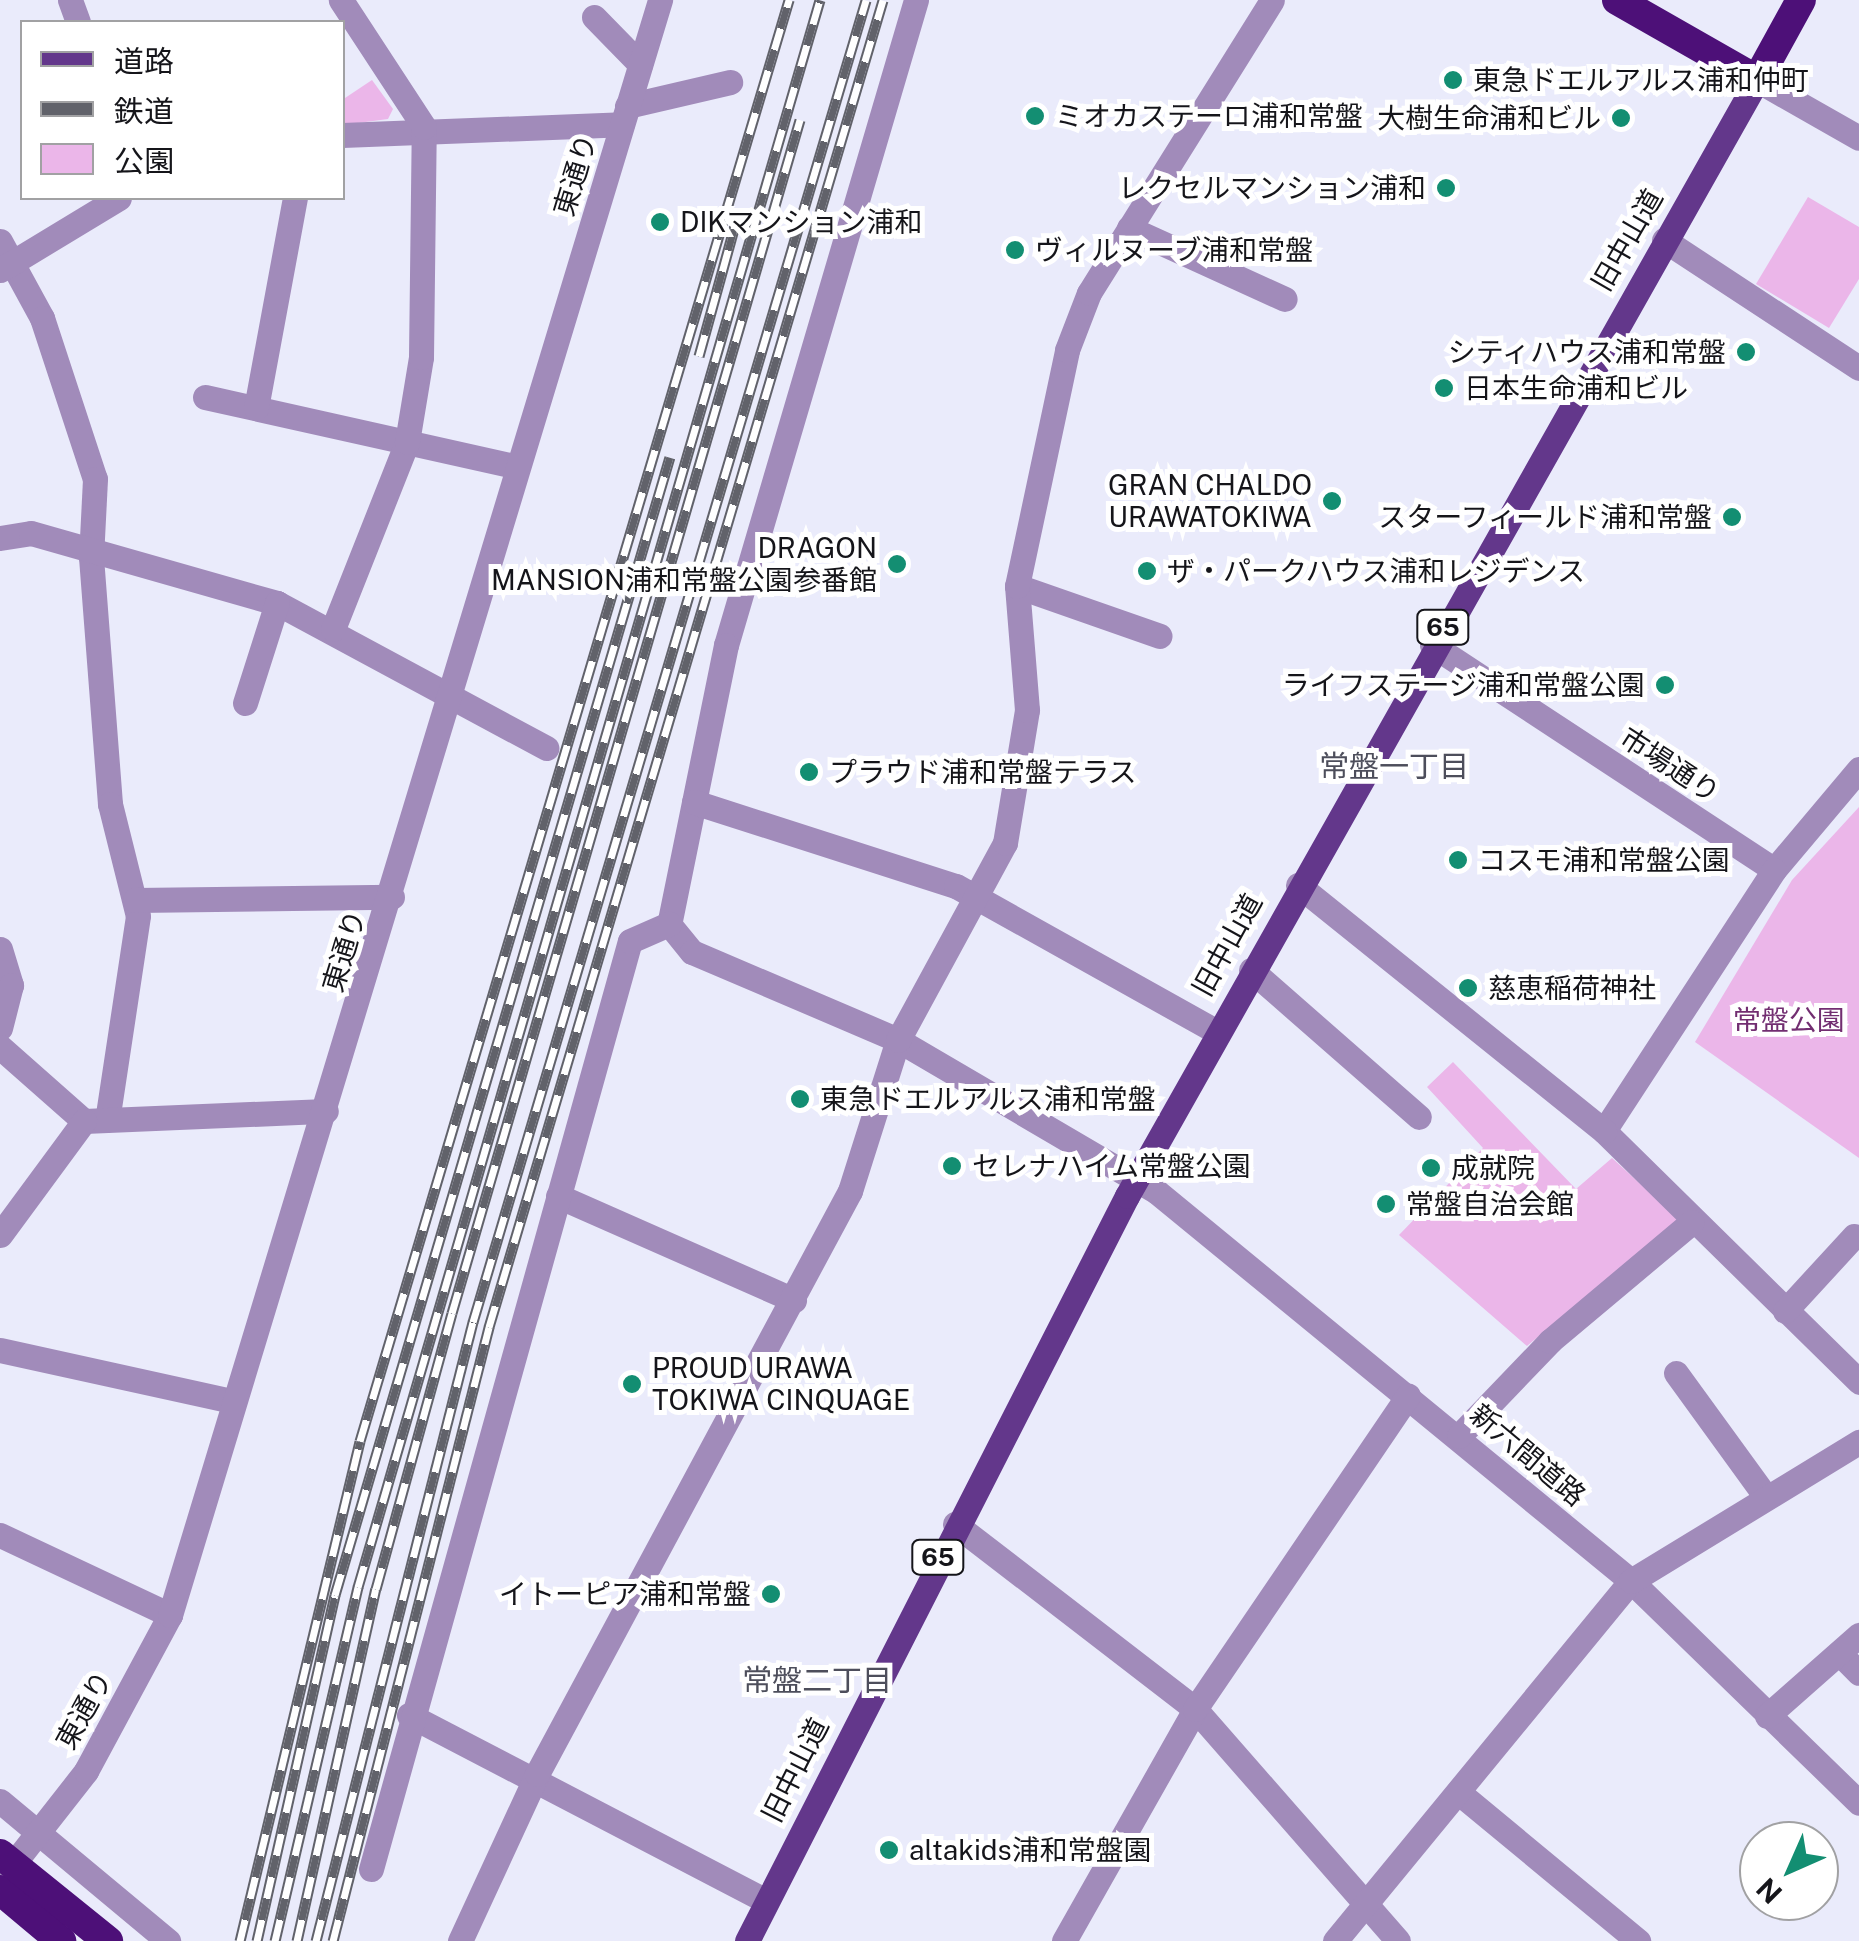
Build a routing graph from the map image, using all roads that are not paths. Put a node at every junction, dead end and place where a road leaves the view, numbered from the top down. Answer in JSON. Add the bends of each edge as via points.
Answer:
{"nodes":[{"id":1,"x":341,"y":0,"type":"edge"},
{"id":2,"x":660,"y":0,"type":"edge"},
{"id":3,"x":916,"y":0,"type":"edge"},
{"id":4,"x":1272,"y":0,"type":"edge"},
{"id":5,"x":1617,"y":0,"type":"edge"},
{"id":6,"x":1801,"y":0,"type":"edge"},
{"id":7,"x":594,"y":17,"type":"dead end"},
{"id":8,"x":640,"y":64,"type":"junction"},
{"id":9,"x":1757,"y":80,"type":"junction"},
{"id":10,"x":730,"y":82,"type":"dead end"},
{"id":11,"x":624,"y":115,"type":"junction"},
{"id":12,"x":424,"y":127,"type":"junction"},
{"id":13,"x":345,"y":135,"type":"edge"},
{"id":14,"x":1859,"y":138,"type":"edge"},
{"id":15,"x":115,"y":200,"type":"edge"},
{"id":16,"x":295,"y":200,"type":"edge"},
{"id":17,"x":1129,"y":228,"type":"junction"},
{"id":18,"x":1664,"y":240,"type":"junction"},
{"id":19,"x":4,"y":258,"type":"edge"},
{"id":20,"x":1285,"y":299,"type":"dead end"},
{"id":21,"x":1859,"y":368,"type":"edge"},
{"id":22,"x":205,"y":397,"type":"dead end"},
{"id":23,"x":256,"y":408,"type":"junction"},
{"id":24,"x":407,"y":442,"type":"junction"},
{"id":25,"x":516,"y":467,"type":"junction"},
{"id":26,"x":0,"y":538,"type":"edge"},
{"id":27,"x":95,"y":550,"type":"junction"},
{"id":28,"x":1017,"y":586,"type":"junction"},
{"id":29,"x":277,"y":603,"type":"junction"},
{"id":30,"x":333,"y":628,"type":"junction"},
{"id":31,"x":1160,"y":636,"type":"dead end"},
{"id":32,"x":1432,"y":645,"type":"junction"},
{"id":33,"x":450,"y":694,"type":"junction"},
{"id":34,"x":245,"y":703,"type":"dead end"},
{"id":35,"x":546,"y":748,"type":"dead end"},
{"id":36,"x":1859,"y":770,"type":"edge"},
{"id":37,"x":694,"y":802,"type":"junction"},
{"id":38,"x":1774,"y":870,"type":"junction"},
{"id":39,"x":1298,"y":885,"type":"junction"},
{"id":40,"x":392,"y":897,"type":"junction"},
{"id":41,"x":135,"y":900,"type":"junction"},
{"id":42,"x":975,"y":901,"type":"junction"},
{"id":43,"x":669,"y":924,"type":"junction"},
{"id":44,"x":0,"y":949,"type":"edge"},
{"id":45,"x":1251,"y":970,"type":"junction"},
{"id":46,"x":0,"y":1028,"type":"edge"},
{"id":47,"x":1217,"y":1032,"type":"junction"},
{"id":48,"x":898,"y":1040,"type":"junction"},
{"id":49,"x":0,"y":1047,"type":"edge"},
{"id":50,"x":326,"y":1111,"type":"junction"},
{"id":51,"x":1419,"y":1117,"type":"dead end"},
{"id":52,"x":95,"y":1120,"type":"junction"},
{"id":53,"x":1604,"y":1130,"type":"junction"},
{"id":54,"x":1138,"y":1178,"type":"junction"},
{"id":55,"x":558,"y":1196,"type":"junction"},
{"id":56,"x":1692,"y":1222,"type":"junction"},
{"id":57,"x":0,"y":1235,"type":"edge"},
{"id":58,"x":1854,"y":1236,"type":"dead end"},
{"id":59,"x":794,"y":1300,"type":"junction"},
{"id":60,"x":1785,"y":1311,"type":"junction"},
{"id":61,"x":0,"y":1350,"type":"edge"},
{"id":62,"x":1676,"y":1373,"type":"dead end"},
{"id":63,"x":1859,"y":1382,"type":"edge"},
{"id":64,"x":1408,"y":1394,"type":"junction"},
{"id":65,"x":232,"y":1401,"type":"junction"},
{"id":66,"x":1459,"y":1436,"type":"junction"},
{"id":67,"x":1859,"y":1442,"type":"edge"},
{"id":68,"x":1766,"y":1497,"type":"junction"},
{"id":69,"x":955,"y":1524,"type":"junction"},
{"id":70,"x":0,"y":1535,"type":"edge"},
{"id":71,"x":1631,"y":1581,"type":"junction"},
{"id":72,"x":170,"y":1615,"type":"junction"},
{"id":73,"x":1859,"y":1634,"type":"edge"},
{"id":74,"x":1839,"y":1653,"type":"junction"},
{"id":75,"x":1859,"y":1674,"type":"edge"},
{"id":76,"x":1195,"y":1709,"type":"junction"},
{"id":77,"x":409,"y":1715,"type":"junction"},
{"id":78,"x":1768,"y":1716,"type":"junction"},
{"id":79,"x":537,"y":1774,"type":"junction"},
{"id":80,"x":1458,"y":1792,"type":"junction"},
{"id":81,"x":0,"y":1801,"type":"edge"},
{"id":82,"x":1859,"y":1803,"type":"edge"},
{"id":83,"x":40,"y":1828,"type":"junction"},
{"id":84,"x":0,"y":1854,"type":"edge"},
{"id":85,"x":371,"y":1869,"type":"dead end"},
{"id":86,"x":0,"y":1881,"type":"edge"},
{"id":87,"x":0,"y":1890,"type":"edge"},
{"id":88,"x":766,"y":1900,"type":"junction"},
{"id":89,"x":1364,"y":1908,"type":"junction"},
{"id":90,"x":61,"y":1941,"type":"edge"},
{"id":91,"x":108,"y":1941,"type":"edge"},
{"id":92,"x":168,"y":1941,"type":"edge"},
{"id":93,"x":460,"y":1941,"type":"edge"},
{"id":94,"x":746,"y":1941,"type":"edge"},
{"id":95,"x":1064,"y":1941,"type":"edge"},
{"id":96,"x":1335,"y":1941,"type":"edge"},
{"id":97,"x":1398,"y":1941,"type":"edge"},
{"id":98,"x":1638,"y":1941,"type":"edge"}],
"edges":[{"from":1,"to":12,"type":"street"},
{"from":2,"to":8,"type":"street","name":"東通り"},
{"from":3,"to":37,"type":"street","via":[[726,645]]},
{"from":4,"to":17,"type":"street"},
{"from":5,"to":9,"type":"highway"},
{"from":6,"to":9,"type":"highway","name":"旧中山道"},
{"from":7,"to":8,"type":"street"},
{"from":8,"to":11,"type":"street","name":"東通り"},
{"from":9,"to":14,"type":"street"},
{"from":9,"to":18,"type":"main road","name":"旧中山道","number":"65"},
{"from":10,"to":11,"type":"street"},
{"from":11,"to":12,"type":"street"},
{"from":11,"to":25,"type":"street","name":"東通り"},
{"from":12,"to":13,"type":"street"},
{"from":12,"to":24,"type":"street","via":[[421,357]]},
{"from":15,"to":19,"type":"street"},
{"from":16,"to":23,"type":"street"},
{"from":17,"to":20,"type":"street"},
{"from":17,"to":28,"type":"street","via":[[1067,350]]},
{"from":18,"to":21,"type":"street"},
{"from":18,"to":32,"type":"main road","name":"旧中山道","number":"65"},
{"from":19,"to":27,"type":"street","via":[[42,318],[95,479]]},
{"from":22,"to":23,"type":"street"},
{"from":23,"to":24,"type":"street"},
{"from":24,"to":25,"type":"street"},
{"from":24,"to":30,"type":"street"},
{"from":25,"to":33,"type":"street","name":"東通り"},
{"from":26,"to":27,"type":"street","via":[[30,532]]},
{"from":27,"to":29,"type":"street"},
{"from":27,"to":41,"type":"street","via":[[110,804]]},
{"from":28,"to":31,"type":"street"},
{"from":28,"to":42,"type":"street","via":[[1028,710],[1015,806]]},
{"from":29,"to":30,"type":"street"},
{"from":29,"to":34,"type":"street"},
{"from":30,"to":33,"type":"street"},
{"from":32,"to":38,"type":"street","name":"市場通り"},
{"from":32,"to":39,"type":"main road","name":"旧中山道","number":"65"},
{"from":33,"to":35,"type":"street"},
{"from":33,"to":40,"type":"street","name":"東通り"},
{"from":36,"to":38,"type":"street"},
{"from":37,"to":42,"type":"street","via":[[884,860]]},
{"from":37,"to":43,"type":"street"},
{"from":38,"to":53,"type":"street"},
{"from":39,"to":45,"type":"main road","name":"旧中山道","number":"65"},
{"from":39,"to":53,"type":"street"},
{"from":40,"to":41,"type":"street"},
{"from":40,"to":50,"type":"street","name":"東通り"},
{"from":41,"to":52,"type":"street"},
{"from":42,"to":47,"type":"street"},
{"from":42,"to":48,"type":"street"},
{"from":43,"to":48,"type":"street","name":"新六間道路","via":[[692,952]]},
{"from":43,"to":55,"type":"street","via":[[630,941]]},
{"from":44,"to":46,"type":"street","via":[[12,985]]},
{"from":45,"to":47,"type":"main road","name":"旧中山道","number":"65"},
{"from":45,"to":51,"type":"street"},
{"from":47,"to":54,"type":"main road","name":"旧中山道","number":"65"},
{"from":48,"to":54,"type":"street","name":"新六間道路"},
{"from":48,"to":59,"type":"street","via":[[870,1144]]},
{"from":49,"to":52,"type":"street"},
{"from":50,"to":52,"type":"street"},
{"from":50,"to":65,"type":"street","name":"東通り"},
{"from":52,"to":57,"type":"street"},
{"from":53,"to":56,"type":"street"},
{"from":54,"to":64,"type":"street","name":"新六間道路"},
{"from":54,"to":69,"type":"main road","name":"旧中山道","number":"65"},
{"from":55,"to":59,"type":"street"},
{"from":55,"to":77,"type":"street"},
{"from":56,"to":60,"type":"street"},
{"from":56,"to":66,"type":"street","via":[[1550,1341]]},
{"from":58,"to":60,"type":"street"},
{"from":59,"to":79,"type":"street"},
{"from":60,"to":63,"type":"street"},
{"from":61,"to":65,"type":"street"},
{"from":62,"to":68,"type":"street"},
{"from":64,"to":66,"type":"street","name":"新六間道路"},
{"from":64,"to":76,"type":"street"},
{"from":65,"to":72,"type":"street","name":"東通り"},
{"from":66,"to":71,"type":"street","name":"新六間道路"},
{"from":67,"to":68,"type":"street"},
{"from":68,"to":71,"type":"street"},
{"from":69,"to":76,"type":"street"},
{"from":69,"to":88,"type":"main road","name":"旧中山道","number":"65"},
{"from":70,"to":72,"type":"street"},
{"from":71,"to":78,"type":"street","name":"新六間道路"},
{"from":71,"to":80,"type":"street"},
{"from":72,"to":83,"type":"street","name":"東通り","via":[[86,1771]]},
{"from":73,"to":74,"type":"street"},
{"from":74,"to":75,"type":"street"},
{"from":74,"to":78,"type":"street"},
{"from":76,"to":89,"type":"street"},
{"from":76,"to":95,"type":"street"},
{"from":77,"to":79,"type":"street"},
{"from":77,"to":85,"type":"street"},
{"from":78,"to":82,"type":"street","name":"新六間道路"},
{"from":79,"to":88,"type":"street"},
{"from":79,"to":93,"type":"street"},
{"from":80,"to":89,"type":"street"},
{"from":80,"to":98,"type":"street"},
{"from":81,"to":83,"type":"street"},
{"from":83,"to":86,"type":"street","name":"東通り"},
{"from":83,"to":92,"type":"street"},
{"from":84,"to":91,"type":"highway","bridge":true},
{"from":87,"to":90,"type":"highway"},
{"from":88,"to":94,"type":"main road","name":"旧中山道","number":"65"},
{"from":89,"to":96,"type":"street"},
{"from":89,"to":97,"type":"street"}]}
